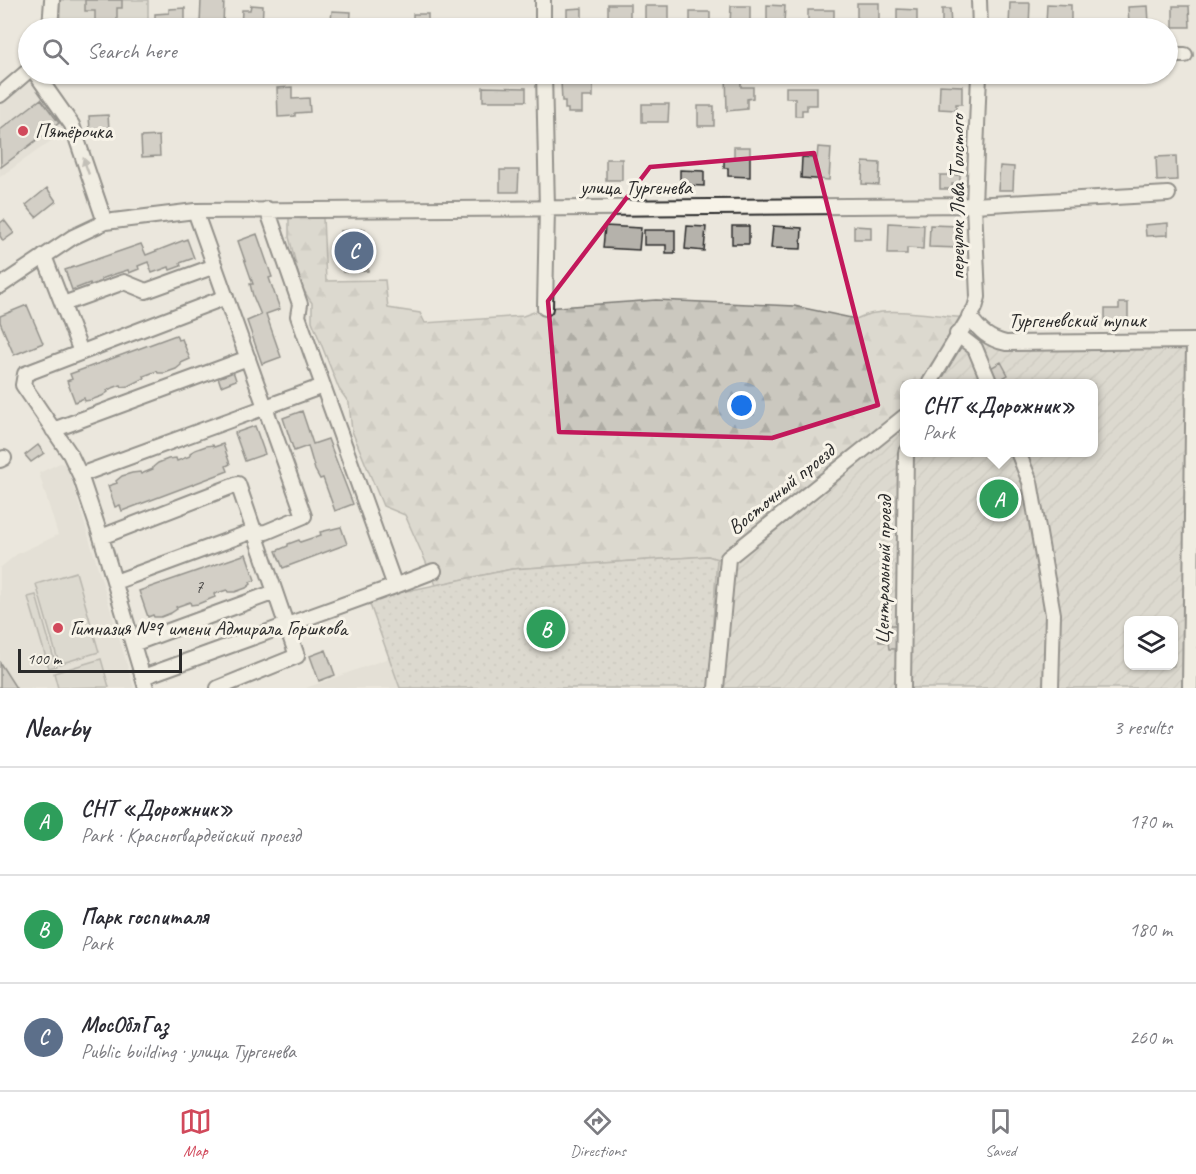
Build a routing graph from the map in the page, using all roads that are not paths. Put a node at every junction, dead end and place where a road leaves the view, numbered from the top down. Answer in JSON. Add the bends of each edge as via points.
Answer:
{"nodes":[{"id":1,"x":52,"y":0,"type":"edge"},
{"id":2,"x":543,"y":0,"type":"edge"},
{"id":3,"x":979,"y":0,"type":"edge"},
{"id":4,"x":51,"y":18,"type":"edge"},
{"id":5,"x":543,"y":18,"type":"edge"},
{"id":6,"x":980,"y":18,"type":"edge"},
{"id":7,"x":1178,"y":55,"type":"edge"},
{"id":8,"x":1185,"y":55,"type":"dead end"},
{"id":9,"x":18,"y":80,"type":"edge"},
{"id":10,"x":43,"y":84,"type":"edge"},
{"id":11,"x":544,"y":84,"type":"edge"},
{"id":12,"x":979,"y":84,"type":"edge"},
{"id":13,"x":0,"y":95,"type":"edge"},
{"id":14,"x":1168,"y":194,"type":"dead end"},
{"id":15,"x":974,"y":205,"type":"junction"},
{"id":16,"x":546,"y":208,"type":"junction"},
{"id":17,"x":267,"y":209,"type":"junction"},
{"id":18,"x":195,"y":211,"type":"junction"},
{"id":19,"x":105,"y":222,"type":"junction"},
{"id":20,"x":44,"y":256,"type":"junction"},
{"id":21,"x":215,"y":266,"type":"junction"},
{"id":22,"x":0,"y":286,"type":"edge"},
{"id":23,"x":226,"y":297,"type":"junction"},
{"id":24,"x":63,"y":304,"type":"junction"},
{"id":25,"x":545,"y":308,"type":"dead end"},
{"id":26,"x":968,"y":317,"type":"junction"},
{"id":27,"x":957,"y":334,"type":"junction"},
{"id":28,"x":81,"y":352,"type":"junction"},
{"id":29,"x":248,"y":358,"type":"junction"},
{"id":30,"x":932,"y":379,"type":"edge"},
{"id":31,"x":988,"y":379,"type":"edge"},
{"id":32,"x":323,"y":387,"type":"junction"},
{"id":33,"x":266,"y":408,"type":"junction"},
{"id":34,"x":900,"y":420,"type":"edge"},
{"id":35,"x":53,"y":430,"type":"junction"},
{"id":36,"x":906,"y":457,"type":"edge"},
{"id":37,"x":1020,"y":457,"type":"edge"},
{"id":38,"x":80,"y":476,"type":"junction"},
{"id":39,"x":255,"y":532,"type":"junction"},
{"id":40,"x":101,"y":537,"type":"junction"},
{"id":41,"x":435,"y":571,"type":"dead end"},
{"id":42,"x":115,"y":582,"type":"junction"},
{"id":43,"x":395,"y":586,"type":"junction"},
{"id":44,"x":275,"y":592,"type":"junction"},
{"id":45,"x":286,"y":626,"type":"junction"},
{"id":46,"x":133,"y":644,"type":"junction"},
{"id":47,"x":144,"y":683,"type":"edge"},
{"id":48,"x":218,"y":688,"type":"edge"},
{"id":49,"x":716,"y":688,"type":"edge"},
{"id":50,"x":903,"y":688,"type":"edge"},
{"id":51,"x":1051,"y":688,"type":"edge"},
{"id":52,"x":1190,"y":688,"type":"edge"}],
"edges":[{"from":1,"to":4,"type":"street"},
{"from":2,"to":5,"type":"street"},
{"from":3,"to":6,"type":"street"},
{"from":7,"to":8,"type":"street"},
{"from":9,"to":13,"type":"street"},
{"from":19,"to":10,"type":"street","one_way":true,"via":[[72,125]]},
{"from":11,"to":16,"type":"street"},
{"from":12,"to":15,"type":"street","name":"переулок Льва Толстого"},
{"from":14,"to":15,"type":"street","name":"улица Тургенева"},
{"from":15,"to":16,"type":"street","name":"улица Тургенева"},
{"from":15,"to":26,"type":"street","name":"переулок Льва Толстого","via":[[978,297]]},
{"from":16,"to":17,"type":"street","name":"улица Тургенева"},
{"from":16,"to":25,"type":"street"},
{"from":17,"to":18,"type":"street","name":"улица Тургенева"},
{"from":17,"to":32,"type":"street"},
{"from":18,"to":19,"type":"street","name":"улица Тургенева"},
{"from":18,"to":21,"type":"street"},
{"from":19,"to":20,"type":"street","name":"улица Тургенева"},
{"from":20,"to":22,"type":"street","name":"улица Тургенева"},
{"from":20,"to":24,"type":"street"},
{"from":21,"to":23,"type":"street"},
{"from":21,"to":24,"type":"street","via":[[146,291],[124,282]]},
{"from":23,"to":28,"type":"street"},
{"from":23,"to":29,"type":"street"},
{"from":24,"to":28,"type":"street"},
{"from":26,"to":27,"type":"street"},
{"from":26,"to":52,"type":"street","name":"Тургеневский тупик","via":[[989,338],[1006,343],[1194,341]]},
{"from":27,"to":30,"type":"street"},
{"from":27,"to":31,"type":"street","via":[[975,348]]},
{"from":28,"to":35,"type":"street","via":[[26,374],[23,385]]},
{"from":29,"to":33,"type":"street"},
{"from":29,"to":35,"type":"street"},
{"from":32,"to":33,"type":"street"},
{"from":32,"to":43,"type":"street"},
{"from":33,"to":38,"type":"street"},
{"from":33,"to":39,"type":"street","via":[[304,516],[266,532]]},
{"from":34,"to":49,"type":"street","name":"Восточный проезд","via":[[728,558]]},
{"from":35,"to":38,"type":"street"},
{"from":36,"to":50,"type":"street","name":"Центральный проезд"},
{"from":37,"to":51,"type":"street","via":[[1030,482],[1053,614]]},
{"from":38,"to":40,"type":"street"},
{"from":39,"to":40,"type":"street","via":[[238,484]]},
{"from":39,"to":42,"type":"street"},
{"from":39,"to":44,"type":"street"},
{"from":40,"to":42,"type":"street"},
{"from":41,"to":43,"type":"street"},
{"from":42,"to":46,"type":"street"},
{"from":43,"to":45,"type":"street"},
{"from":44,"to":45,"type":"street"},
{"from":44,"to":46,"type":"street"},
{"from":45,"to":47,"type":"street"},
{"from":45,"to":48,"type":"street","via":[[297,656]]},
{"from":46,"to":47,"type":"street"}]}
